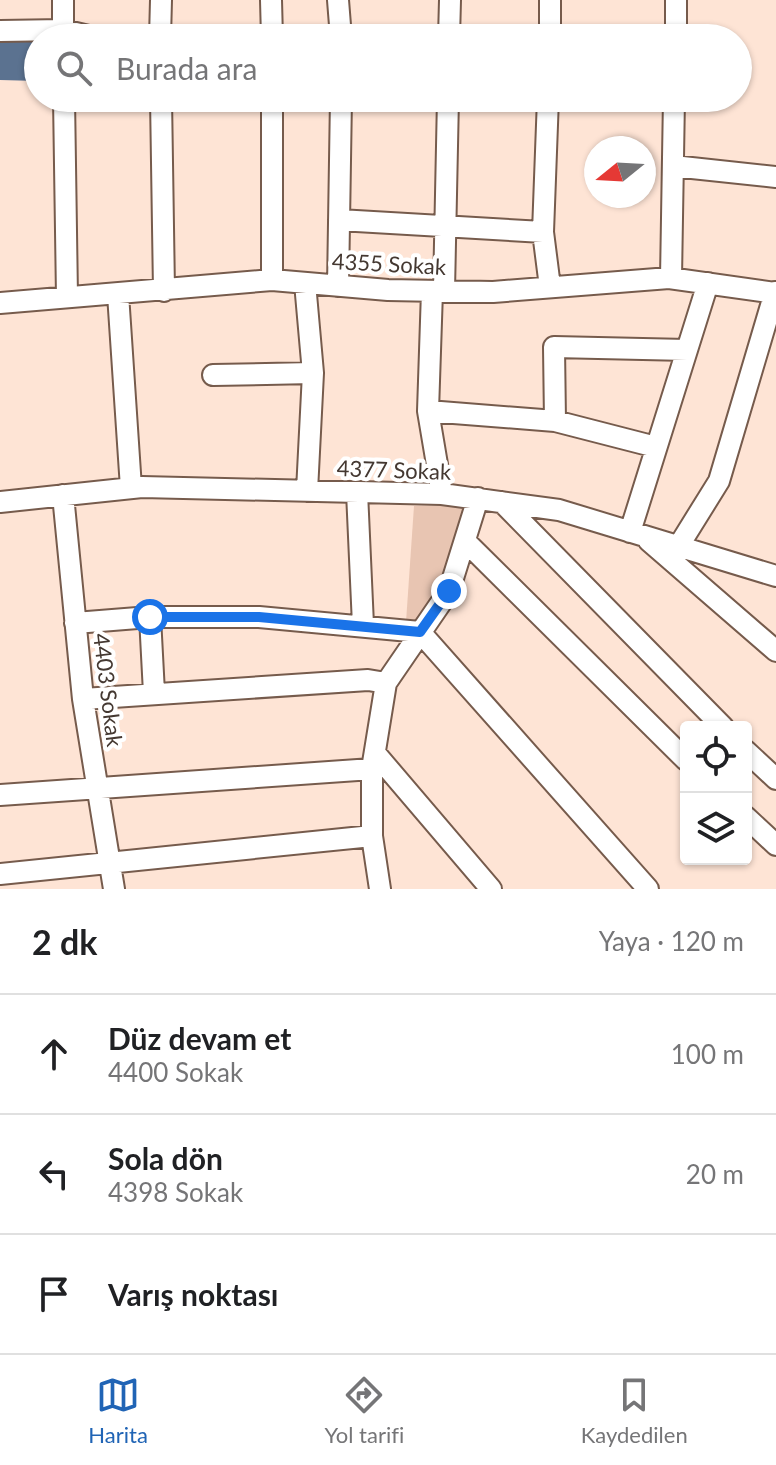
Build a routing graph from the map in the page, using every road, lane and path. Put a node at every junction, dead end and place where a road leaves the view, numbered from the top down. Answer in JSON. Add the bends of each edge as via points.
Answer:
{"nodes":[{"id":1,"x":63,"y":0,"type":"edge"},
{"id":2,"x":161,"y":0,"type":"edge"},
{"id":3,"x":271,"y":0,"type":"edge"},
{"id":4,"x":338,"y":0,"type":"edge"},
{"id":5,"x":450,"y":0,"type":"edge"},
{"id":6,"x":550,"y":0,"type":"edge"},
{"id":7,"x":676,"y":0,"type":"edge"},
{"id":8,"x":63,"y":24,"type":"edge"},
{"id":9,"x":160,"y":24,"type":"edge"},
{"id":10,"x":272,"y":24,"type":"edge"},
{"id":11,"x":340,"y":24,"type":"edge"},
{"id":12,"x":449,"y":24,"type":"edge"},
{"id":13,"x":550,"y":24,"type":"edge"},
{"id":14,"x":676,"y":24,"type":"edge"},
{"id":15,"x":0,"y":31,"type":"edge"},
{"id":16,"x":24,"y":32,"type":"edge"},
{"id":17,"x":64,"y":112,"type":"edge"},
{"id":18,"x":161,"y":112,"type":"edge"},
{"id":19,"x":272,"y":112,"type":"edge"},
{"id":20,"x":341,"y":112,"type":"edge"},
{"id":21,"x":448,"y":112,"type":"edge"},
{"id":22,"x":547,"y":112,"type":"edge"},
{"id":23,"x":674,"y":112,"type":"edge"},
{"id":24,"x":673,"y":166,"type":"junction"},
{"id":25,"x":776,"y":177,"type":"edge"},
{"id":26,"x":339,"y":220,"type":"junction"},
{"id":27,"x":445,"y":227,"type":"junction"},
{"id":28,"x":543,"y":232,"type":"junction"},
{"id":29,"x":671,"y":278,"type":"junction"},
{"id":30,"x":272,"y":280,"type":"junction"},
{"id":31,"x":305,"y":283,"type":"junction"},
{"id":32,"x":708,"y":283,"type":"junction"},
{"id":33,"x":338,"y":286,"type":"junction"},
{"id":34,"x":550,"y":287,"type":"junction"},
{"id":35,"x":164,"y":291,"type":"junction"},
{"id":36,"x":438,"y":291,"type":"junction"},
{"id":37,"x":775,"y":292,"type":"edge"},
{"id":38,"x":118,"y":294,"type":"junction"},
{"id":39,"x":67,"y":297,"type":"junction"},
{"id":40,"x":0,"y":303,"type":"edge"},
{"id":41,"x":687,"y":350,"type":"junction"},
{"id":42,"x":313,"y":373,"type":"junction"},
{"id":43,"x":213,"y":375,"type":"dead end"},
{"id":44,"x":428,"y":411,"type":"junction"},
{"id":45,"x":555,"y":421,"type":"junction"},
{"id":46,"x":656,"y":447,"type":"junction"},
{"id":47,"x":131,"y":488,"type":"junction"},
{"id":48,"x":307,"y":491,"type":"junction"},
{"id":49,"x":357,"y":492,"type":"junction"},
{"id":50,"x":442,"y":494,"type":"junction"},
{"id":51,"x":63,"y":495,"type":"junction"},
{"id":52,"x":478,"y":498,"type":"junction"},
{"id":53,"x":0,"y":502,"type":"edge"},
{"id":54,"x":502,"y":502,"type":"junction"},
{"id":55,"x":636,"y":534,"type":"junction"},
{"id":56,"x":465,"y":541,"type":"junction"},
{"id":57,"x":678,"y":547,"type":"junction"},
{"id":58,"x":776,"y":576,"type":"edge"},
{"id":59,"x":150,"y":617,"type":"junction"},
{"id":60,"x":75,"y":623,"type":"junction"},
{"id":61,"x":363,"y":625,"type":"junction"},
{"id":62,"x":420,"y":632,"type":"junction"},
{"id":63,"x":776,"y":651,"type":"edge"},
{"id":64,"x":386,"y":683,"type":"junction"},
{"id":65,"x":154,"y":693,"type":"junction"},
{"id":66,"x":83,"y":699,"type":"junction"},
{"id":67,"x":717,"y":721,"type":"edge"},
{"id":68,"x":680,"y":754,"type":"edge"},
{"id":69,"x":752,"y":757,"type":"edge"},
{"id":70,"x":373,"y":761,"type":"junction"},
{"id":71,"x":776,"y":779,"type":"edge"},
{"id":72,"x":97,"y":789,"type":"junction"},
{"id":73,"x":0,"y":795,"type":"edge"},
{"id":74,"x":752,"y":823,"type":"edge"},
{"id":75,"x":372,"y":836,"type":"junction"},
{"id":76,"x":776,"y":845,"type":"edge"},
{"id":77,"x":109,"y":866,"type":"junction"},
{"id":78,"x":0,"y":874,"type":"edge"},
{"id":79,"x":114,"y":889,"type":"edge"},
{"id":80,"x":380,"y":889,"type":"edge"},
{"id":81,"x":491,"y":889,"type":"edge"},
{"id":82,"x":648,"y":889,"type":"edge"}],
"edges":[{"from":1,"to":8,"type":"street"},
{"from":2,"to":9,"type":"street"},
{"from":3,"to":10,"type":"street"},
{"from":4,"to":11,"type":"street"},
{"from":5,"to":12,"type":"street"},
{"from":6,"to":13,"type":"street"},
{"from":7,"to":14,"type":"street"},
{"from":15,"to":16,"type":"street"},
{"from":17,"to":39,"type":"street"},
{"from":18,"to":35,"type":"street"},
{"from":19,"to":30,"type":"street"},
{"from":20,"to":26,"type":"street"},
{"from":21,"to":27,"type":"street"},
{"from":22,"to":28,"type":"street"},
{"from":23,"to":24,"type":"street"},
{"from":24,"to":25,"type":"street"},
{"from":24,"to":29,"type":"street"},
{"from":26,"to":27,"type":"street"},
{"from":26,"to":33,"type":"street"},
{"from":27,"to":28,"type":"street"},
{"from":27,"to":36,"type":"street"},
{"from":28,"to":34,"type":"street"},
{"from":29,"to":32,"type":"street","name":"4355 Sokak"},
{"from":29,"to":34,"type":"street","name":"4355 Sokak"},
{"from":30,"to":31,"type":"street","name":"4355 Sokak"},
{"from":30,"to":35,"type":"street","name":"4355 Sokak"},
{"from":31,"to":33,"type":"street","name":"4355 Sokak"},
{"from":31,"to":42,"type":"street"},
{"from":32,"to":37,"type":"street","name":"4355 Sokak"},
{"from":32,"to":41,"type":"street"},
{"from":33,"to":36,"type":"street","name":"4355 Sokak"},
{"from":34,"to":36,"type":"street","name":"4355 Sokak"},
{"from":35,"to":38,"type":"street","name":"4355 Sokak"},
{"from":36,"to":44,"type":"street"},
{"from":37,"to":57,"type":"street","via":[[719,481]]},
{"from":38,"to":39,"type":"street","name":"4355 Sokak"},
{"from":38,"to":47,"type":"street"},
{"from":39,"to":40,"type":"street","name":"4355 Sokak"},
{"from":41,"to":45,"type":"street","via":[[554,347]]},
{"from":41,"to":46,"type":"street"},
{"from":42,"to":43,"type":"street"},
{"from":42,"to":48,"type":"street"},
{"from":44,"to":45,"type":"street"},
{"from":44,"to":50,"type":"street"},
{"from":45,"to":46,"type":"street"},
{"from":46,"to":55,"type":"street"},
{"from":47,"to":48,"type":"street","name":"4377 Sokak"},
{"from":47,"to":51,"type":"street","name":"4377 Sokak"},
{"from":48,"to":49,"type":"street","name":"4377 Sokak"},
{"from":49,"to":50,"type":"street","name":"4377 Sokak"},
{"from":49,"to":61,"type":"street"},
{"from":50,"to":52,"type":"street","name":"4377 Sokak"},
{"from":51,"to":53,"type":"street","name":"4377 Sokak"},
{"from":51,"to":60,"type":"street","name":"4403 Sokak"},
{"from":52,"to":54,"type":"street","name":"4377 Sokak"},
{"from":52,"to":56,"type":"street"},
{"from":54,"to":55,"type":"street","name":"4377 Sokak","via":[[559,510]]},
{"from":54,"to":67,"type":"street"},
{"from":55,"to":57,"type":"street","name":"4377 Sokak"},
{"from":55,"to":63,"type":"street"},
{"from":56,"to":62,"type":"street","via":[[449,591]]},
{"from":56,"to":68,"type":"street"},
{"from":57,"to":58,"type":"street","name":"4377 Sokak"},
{"from":59,"to":60,"type":"street"},
{"from":59,"to":61,"type":"street","via":[[259,617]]},
{"from":59,"to":65,"type":"street"},
{"from":60,"to":66,"type":"street","name":"4403 Sokak"},
{"from":61,"to":62,"type":"street"},
{"from":62,"to":64,"type":"street"},
{"from":62,"to":82,"type":"street"},
{"from":64,"to":65,"type":"street"},
{"from":64,"to":70,"type":"street"},
{"from":65,"to":66,"type":"street"},
{"from":66,"to":72,"type":"street","name":"4403 Sokak"},
{"from":69,"to":71,"type":"street"},
{"from":70,"to":72,"type":"street"},
{"from":70,"to":75,"type":"street"},
{"from":70,"to":81,"type":"street"},
{"from":72,"to":73,"type":"street"},
{"from":72,"to":77,"type":"street","name":"4403 Sokak"},
{"from":74,"to":76,"type":"street"},
{"from":75,"to":77,"type":"street"},
{"from":75,"to":80,"type":"street"},
{"from":77,"to":78,"type":"street"},
{"from":77,"to":79,"type":"street","name":"4403 Sokak"}]}
